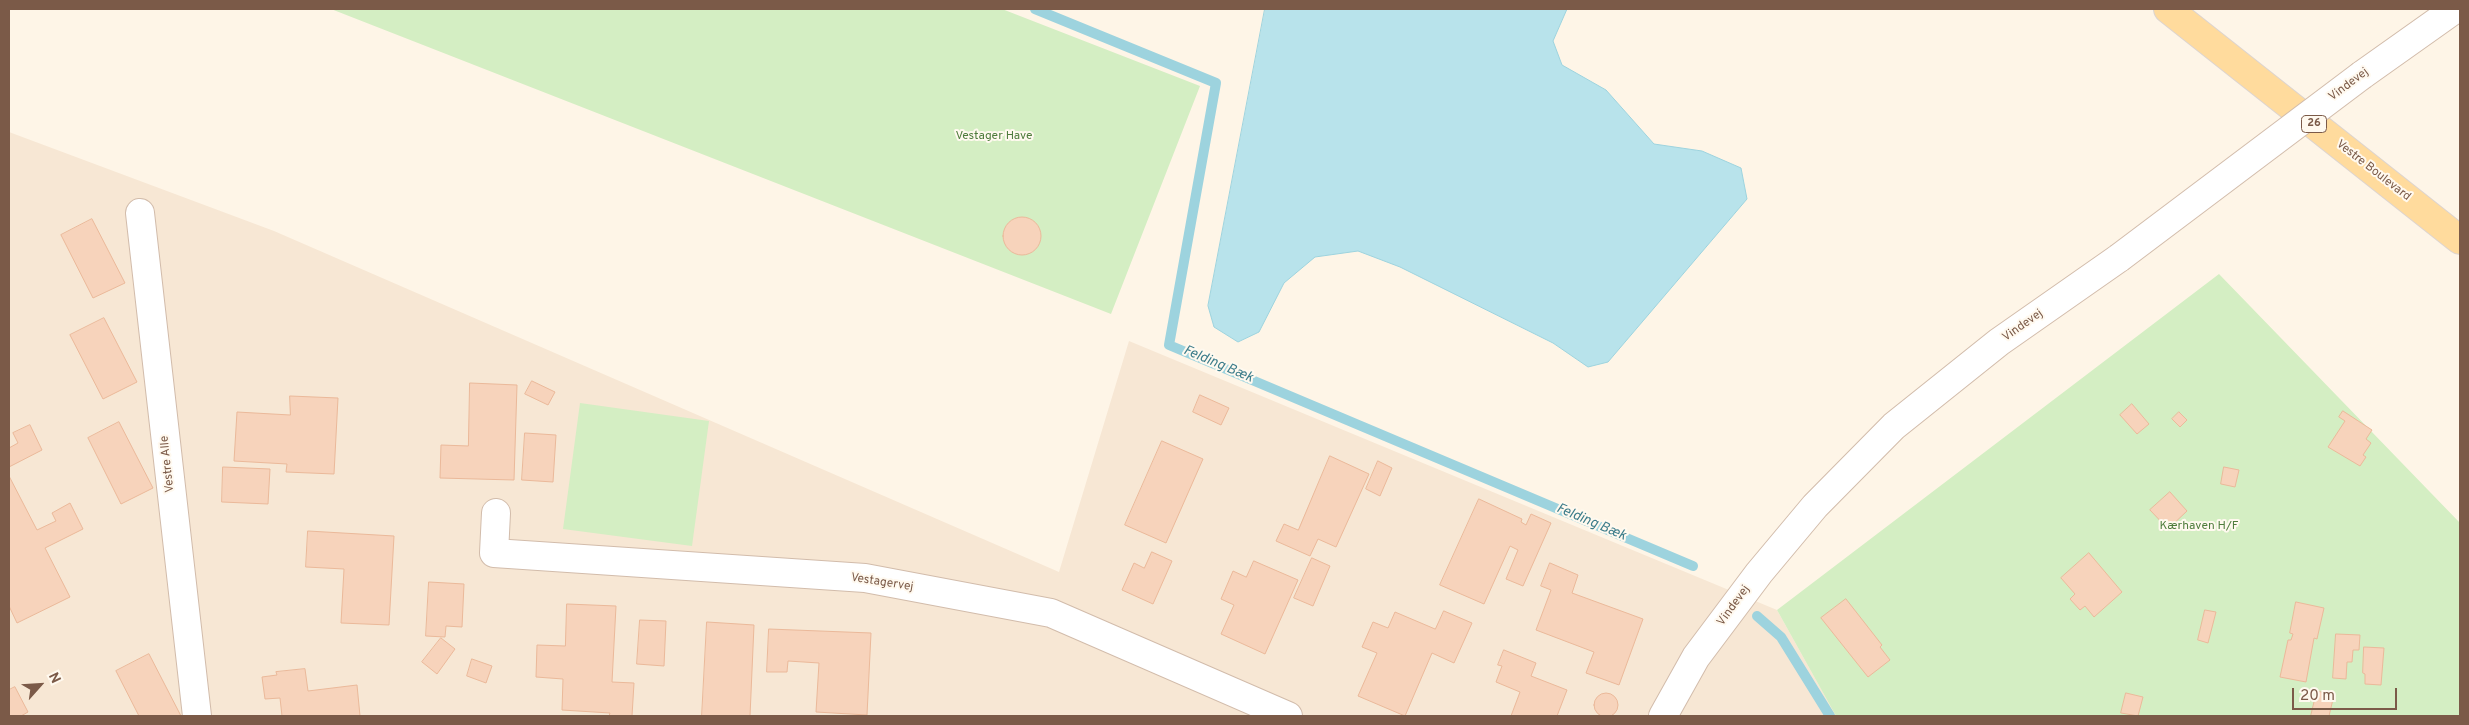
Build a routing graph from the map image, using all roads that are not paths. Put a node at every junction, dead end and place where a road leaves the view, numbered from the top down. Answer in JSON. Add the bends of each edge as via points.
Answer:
{"nodes":[{"id":1,"x":2168,"y":9,"type":"edge"},
{"id":2,"x":2455,"y":9,"type":"edge"},
{"id":3,"x":140,"y":213,"type":"dead end"},
{"id":4,"x":2460,"y":240,"type":"edge"},
{"id":5,"x":496,"y":513,"type":"dead end"},
{"id":6,"x":197,"y":716,"type":"edge"},
{"id":7,"x":1288,"y":716,"type":"edge"},
{"id":8,"x":1663,"y":716,"type":"edge"}],
"edges":[{"from":1,"to":4,"type":"main road","name":"Vestre Boulevard","number":"26"},
{"from":2,"to":8,"type":"street","name":"Vindevej","bridge":true,"via":[[2119,258],[1999,342],[1894,426],[1814,506],[1759,573],[1696,657]]},
{"from":3,"to":6,"type":"street","name":"Vestre Alle"},
{"from":5,"to":7,"type":"street","name":"Vestagervej","via":[[494,553],[865,578],[1051,614]]}]}
